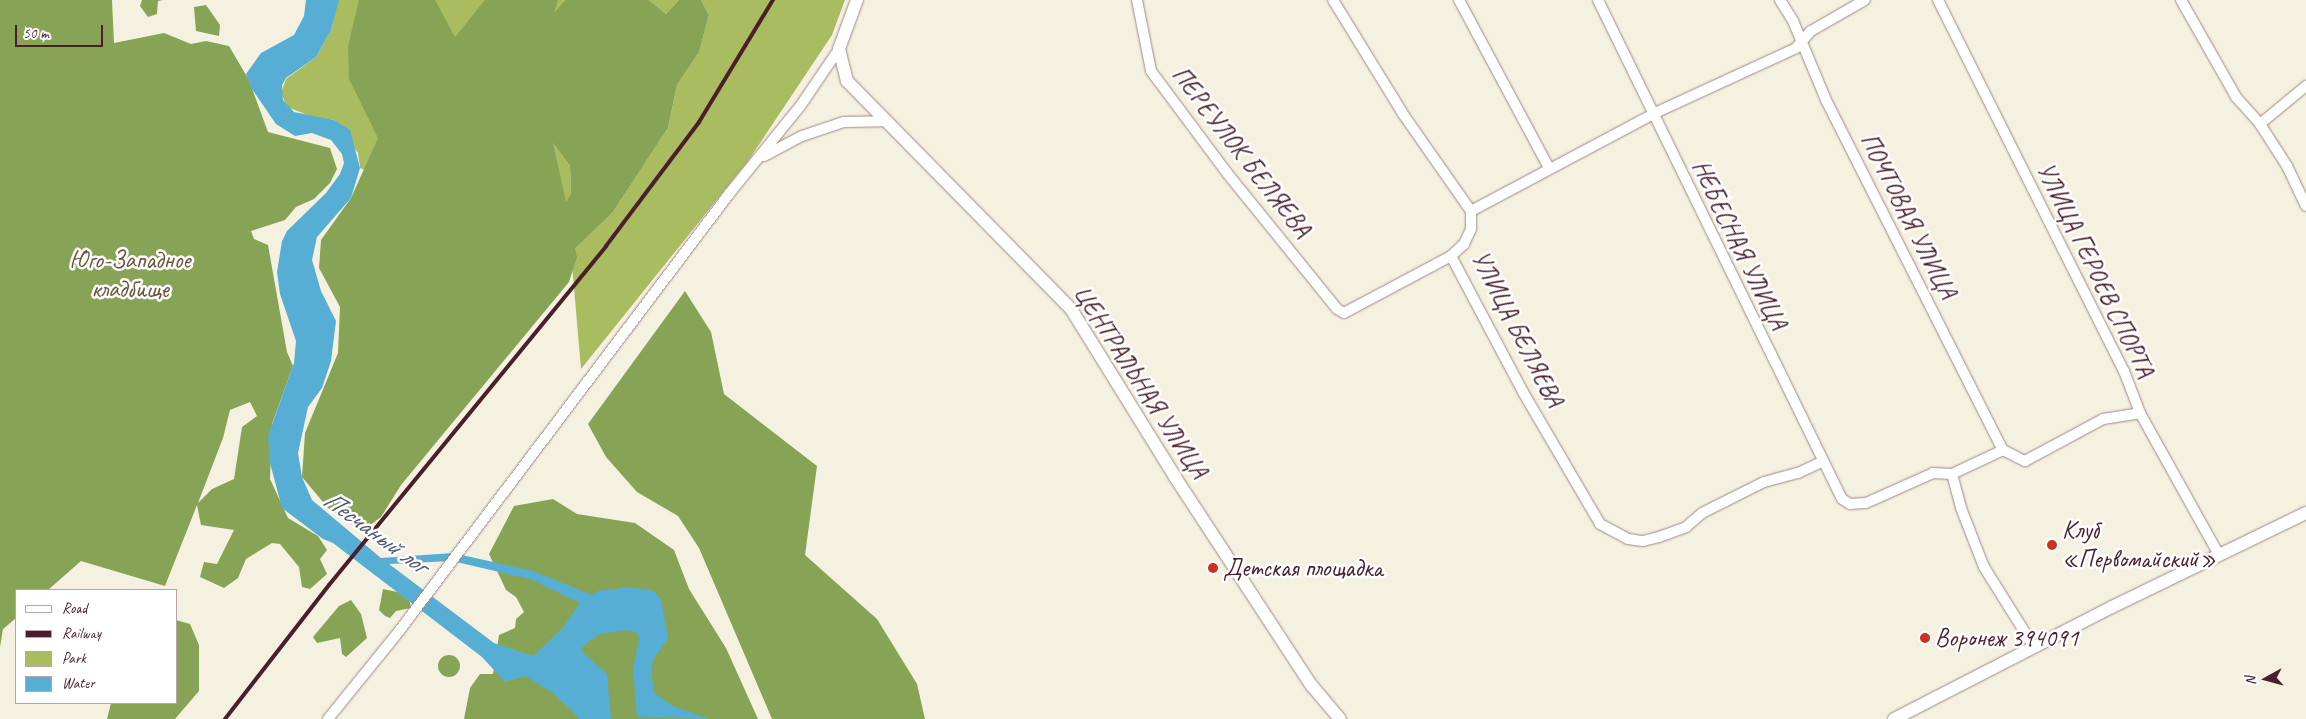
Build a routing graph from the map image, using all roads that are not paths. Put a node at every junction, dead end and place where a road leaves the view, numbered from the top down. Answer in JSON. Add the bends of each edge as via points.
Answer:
{"nodes":[{"id":1,"x":857,"y":0,"type":"edge"},
{"id":2,"x":1137,"y":0,"type":"edge"},
{"id":3,"x":1333,"y":0,"type":"edge"},
{"id":4,"x":1459,"y":0,"type":"edge"},
{"id":5,"x":1598,"y":0,"type":"edge"},
{"id":6,"x":1780,"y":0,"type":"edge"},
{"id":7,"x":1865,"y":0,"type":"edge"},
{"id":8,"x":1938,"y":0,"type":"edge"},
{"id":9,"x":2181,"y":0,"type":"edge"},
{"id":10,"x":1802,"y":41,"type":"junction"},
{"id":11,"x":839,"y":49,"type":"junction"},
{"id":12,"x":2306,"y":86,"type":"edge"},
{"id":13,"x":1655,"y":113,"type":"junction"},
{"id":14,"x":883,"y":122,"type":"junction"},
{"id":15,"x":2260,"y":124,"type":"junction"},
{"id":16,"x":760,"y":158,"type":"junction"},
{"id":17,"x":1548,"y":168,"type":"junction"},
{"id":18,"x":2306,"y":206,"type":"edge"},
{"id":19,"x":1471,"y":211,"type":"junction"},
{"id":20,"x":1451,"y":256,"type":"junction"},
{"id":21,"x":2140,"y":413,"type":"junction"},
{"id":22,"x":2003,"y":450,"type":"junction"},
{"id":23,"x":1822,"y":462,"type":"junction"},
{"id":24,"x":1952,"y":474,"type":"junction"},
{"id":25,"x":2306,"y":513,"type":"edge"},
{"id":26,"x":2219,"y":556,"type":"junction"},
{"id":27,"x":2034,"y":648,"type":"junction"},
{"id":28,"x":328,"y":719,"type":"edge"},
{"id":29,"x":1340,"y":719,"type":"edge"},
{"id":30,"x":1894,"y":719,"type":"edge"}],
"edges":[{"from":1,"to":11,"type":"street"},
{"from":2,"to":20,"type":"street","name":"ПЕРЕУЛОК БЕЛЯЕВА","via":[[1151,70],[1227,173],[1336,309],[1344,313]]},
{"from":3,"to":19,"type":"street","via":[[1404,114]]},
{"from":4,"to":17,"type":"street"},
{"from":5,"to":13,"type":"street","name":"НЕБЕСНАЯ УЛИЦА"},
{"from":6,"to":10,"type":"street","name":"ПОЧТОВАЯ УЛИЦА"},
{"from":7,"to":10,"type":"street","via":[[1811,32]]},
{"from":8,"to":21,"type":"street","name":"УЛИЦА ГЕРОЕВ СПОРТА","via":[[2124,371]]},
{"from":9,"to":15,"type":"street","via":[[2236,97]]},
{"from":10,"to":13,"type":"street","via":[[1796,48],[1742,75]]},
{"from":10,"to":22,"type":"street","name":"ПОЧТОВАЯ УЛИЦА","via":[[1826,100]]},
{"from":11,"to":14,"type":"street","name":"ЦЕНТРАЛЬНАЯ УЛИЦА","via":[[847,81]]},
{"from":11,"to":16,"type":"street"},
{"from":12,"to":15,"type":"street"},
{"from":13,"to":17,"type":"street"},
{"from":13,"to":23,"type":"street","name":"НЕБЕСНАЯ УЛИЦА","via":[[1663,136]]},
{"from":14,"to":16,"type":"street","via":[[844,122],[802,136]]},
{"from":14,"to":29,"type":"street","name":"ЦЕНТРАЛЬНАЯ УЛИЦА","via":[[992,226],[1070,309],[1312,686]]},
{"from":15,"to":18,"type":"street","via":[[2287,166]]},
{"from":16,"to":28,"type":"street","via":[[728,194],[400,630]]},
{"from":17,"to":19,"type":"street"},
{"from":19,"to":20,"type":"street","name":"УЛИЦА БЕЛЯЕВА","via":[[1468,236]]},
{"from":20,"to":23,"type":"street","name":"УЛИЦА БЕЛЯЕВА","via":[[1592,515],[1612,533],[1643,541],[1677,530],[1702,513],[1764,482],[1798,473]]},
{"from":21,"to":22,"type":"street","via":[[2102,419],[2025,461]]},
{"from":21,"to":26,"type":"street","name":"УЛИЦА ГЕРОЕВ СПОРТА"},
{"from":22,"to":24,"type":"street"},
{"from":23,"to":24,"type":"street","name":"НЕБЕСНАЯ УЛИЦА","via":[[1836,492],[1850,504],[1866,503],[1933,473]]},
{"from":24,"to":27,"type":"street","via":[[1960,508],[1984,567]]},
{"from":25,"to":26,"type":"street"},
{"from":26,"to":27,"type":"street"},
{"from":27,"to":30,"type":"street"}]}
